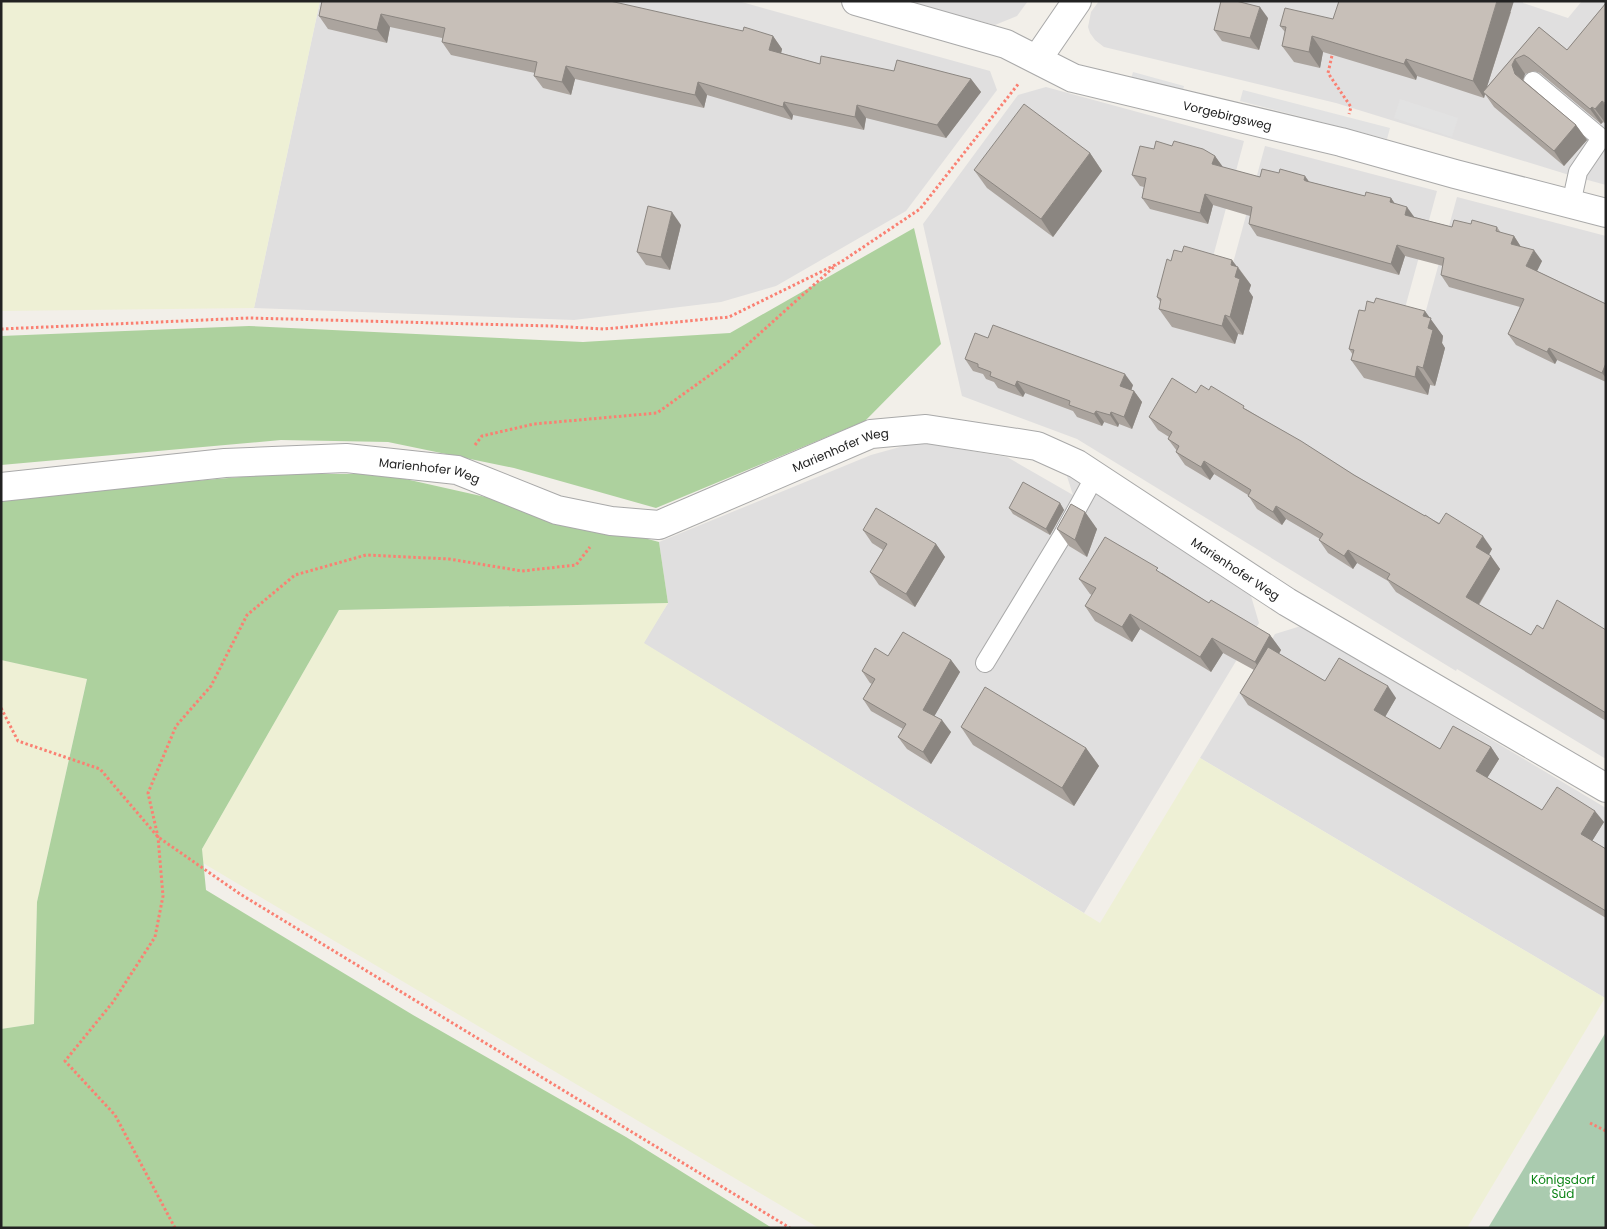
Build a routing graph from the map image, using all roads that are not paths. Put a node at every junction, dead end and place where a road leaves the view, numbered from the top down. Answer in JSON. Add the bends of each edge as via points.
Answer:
{"nodes":[{"id":1,"x":856,"y":1,"type":"edge"},
{"id":2,"x":1077,"y":1,"type":"edge"},
{"id":3,"x":1038,"y":58,"type":"junction"},
{"id":4,"x":1533,"y":81,"type":"edge"},
{"id":5,"x":1603,"y":138,"type":"edge"},
{"id":6,"x":1571,"y":204,"type":"junction"},
{"id":7,"x":1606,"y":213,"type":"edge"},
{"id":8,"x":1095,"y":476,"type":"junction"},
{"id":9,"x":1,"y":487,"type":"edge"},
{"id":10,"x":985,"y":663,"type":"dead end"},
{"id":11,"x":1606,"y":788,"type":"edge"}],
"edges":[{"from":1,"to":3,"type":"street","name":"Vorgebirgsweg","via":[[1006,44]]},
{"from":2,"to":3,"type":"street"},
{"from":3,"to":6,"type":"street","name":"Vorgebirgsweg","via":[[1073,78],[1341,142]]},
{"from":4,"to":5,"type":"lane"},
{"from":5,"to":6,"type":"lane","via":[[1578,172]]},
{"from":6,"to":7,"type":"street","name":"Vorgebirgsweg"},
{"from":8,"to":9,"type":"street","name":"Marienhofer Weg","via":[[1037,446],[926,429],[871,434],[659,525],[558,510],[457,470],[346,458],[225,463]]},
{"from":8,"to":10,"type":"lane"},
{"from":8,"to":11,"type":"street","name":"Marienhofer Weg","via":[[1286,602]]}]}
